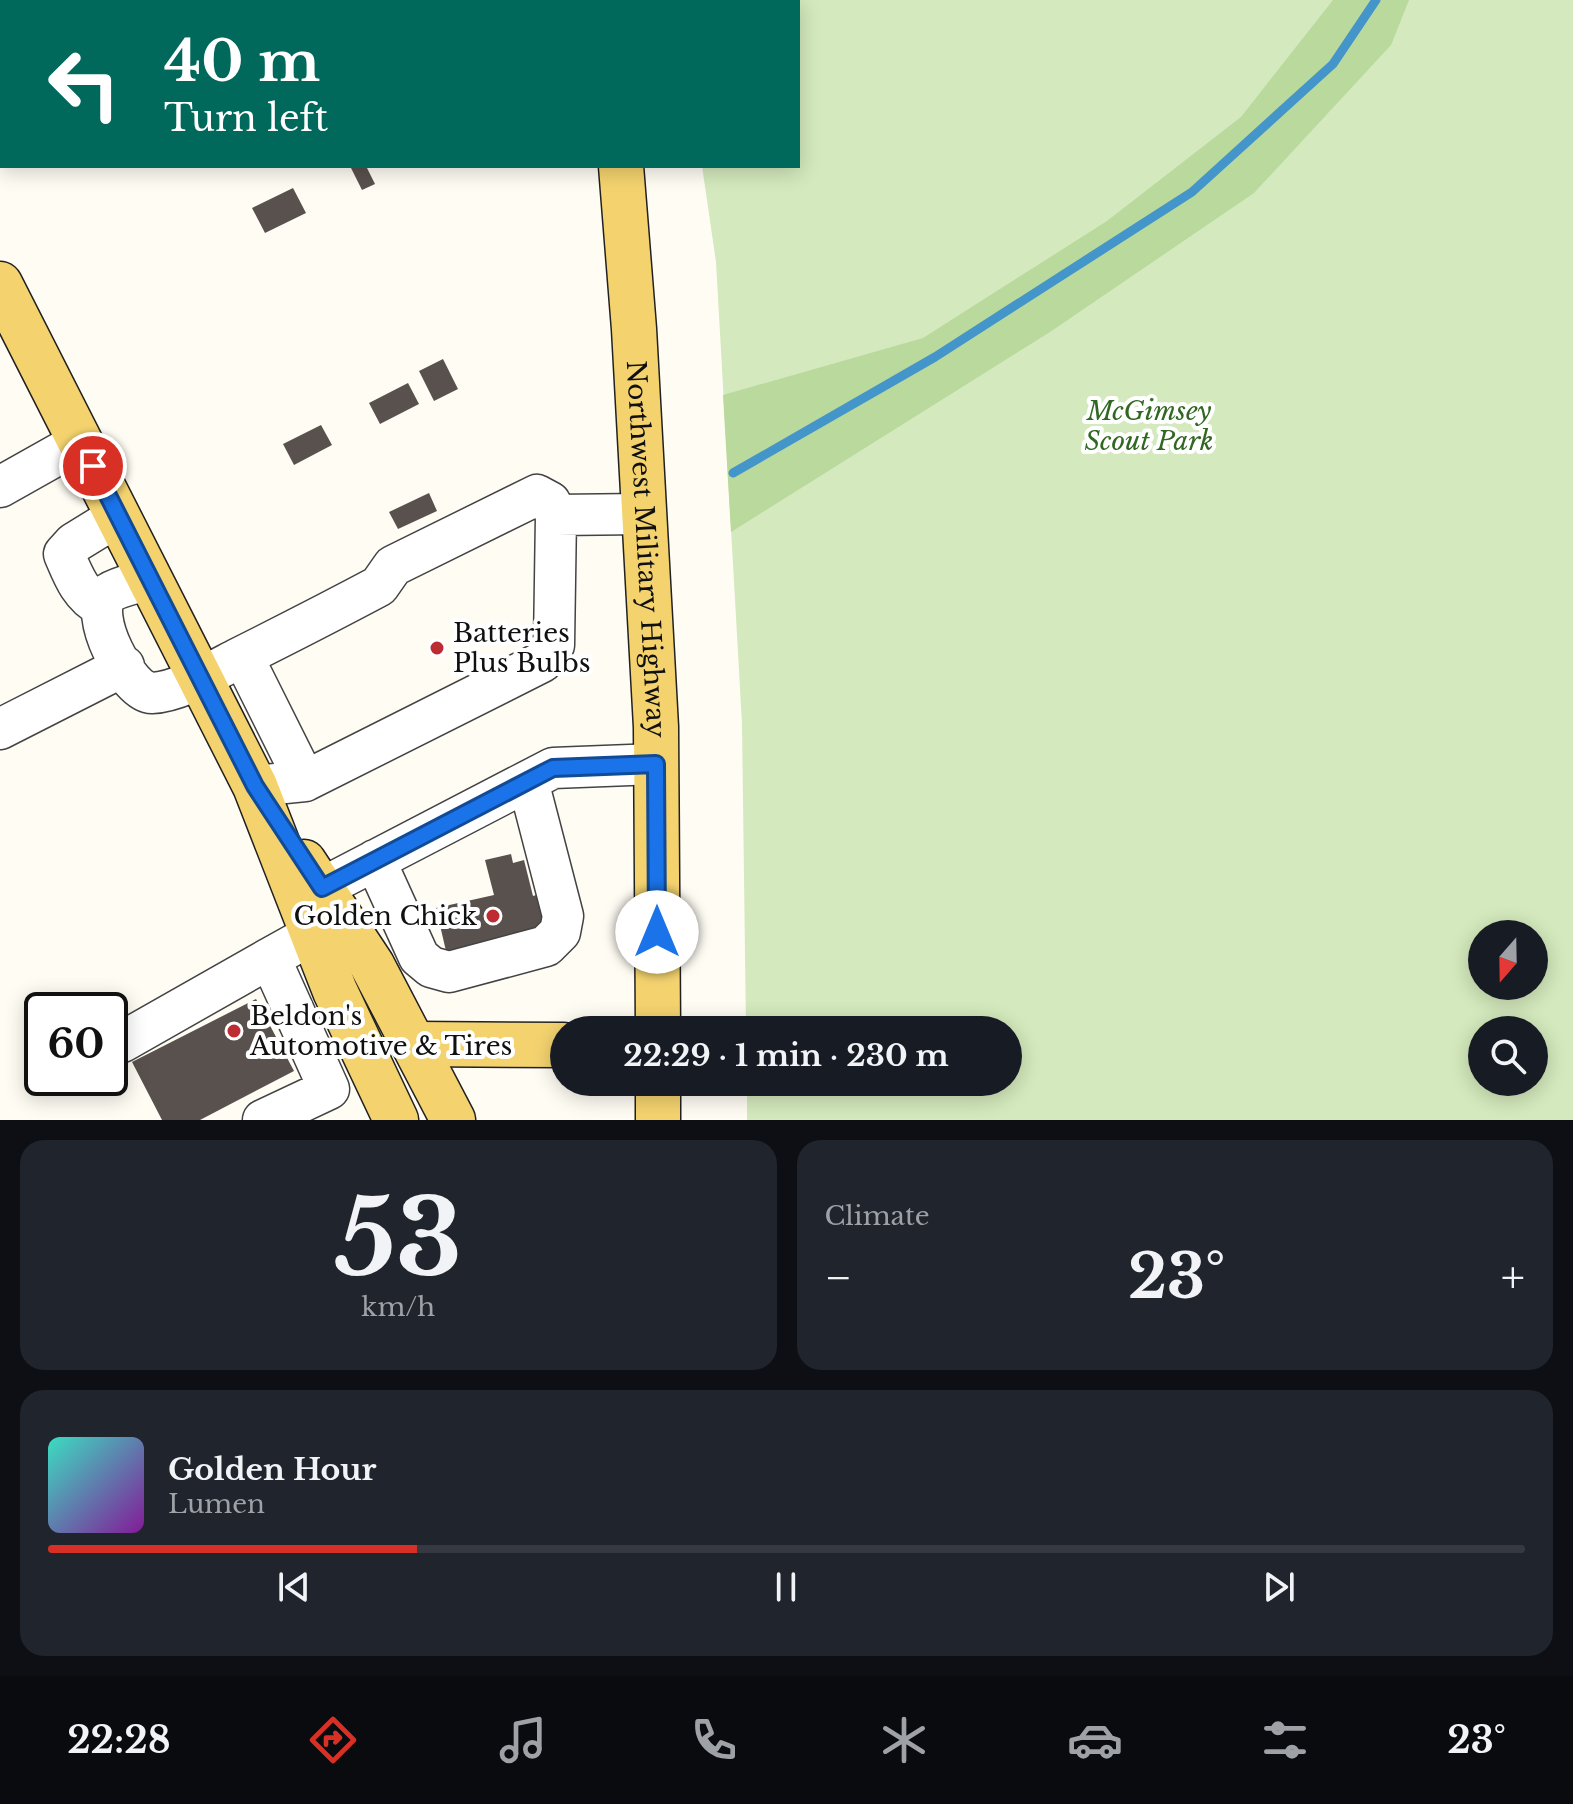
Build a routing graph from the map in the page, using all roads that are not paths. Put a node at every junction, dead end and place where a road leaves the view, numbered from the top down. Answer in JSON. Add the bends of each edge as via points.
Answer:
{"nodes":[{"id":1,"x":621,"y":168,"type":"edge"},
{"id":2,"x":2,"y":293,"type":"edge"},
{"id":3,"x":80,"y":442,"type":"junction"},
{"id":4,"x":0,"y":487,"type":"edge"},
{"id":5,"x":644,"y":514,"type":"junction"},
{"id":6,"x":556,"y":515,"type":"junction"},
{"id":7,"x":118,"y":516,"type":"junction"},
{"id":8,"x":150,"y":579,"type":"junction"},
{"id":9,"x":101,"y":606,"type":"junction"},
{"id":10,"x":243,"y":657,"type":"junction"},
{"id":11,"x":124,"y":666,"type":"junction"},
{"id":12,"x":200,"y":678,"type":"junction"},
{"id":13,"x":0,"y":729,"type":"edge"},
{"id":14,"x":656,"y":764,"type":"junction"},
{"id":15,"x":305,"y":781,"type":"junction"},
{"id":16,"x":528,"y":781,"type":"junction"},
{"id":17,"x":255,"y":786,"type":"junction"},
{"id":18,"x":375,"y":860,"type":"junction"},
{"id":19,"x":322,"y":888,"type":"junction"},
{"id":20,"x":313,"y":934,"type":"junction"},
{"id":21,"x":270,"y":958,"type":"junction"},
{"id":22,"x":658,"y":1016,"type":"edge"},
{"id":23,"x":128,"y":1039,"type":"edge"},
{"id":24,"x":414,"y":1044,"type":"junction"},
{"id":25,"x":550,"y":1045,"type":"edge"},
{"id":26,"x":658,"y":1096,"type":"edge"},
{"id":27,"x":263,"y":1120,"type":"edge"},
{"id":28,"x":396,"y":1120,"type":"edge"},
{"id":29,"x":453,"y":1120,"type":"edge"},
{"id":30,"x":658,"y":1120,"type":"edge"}],
"edges":[{"from":1,"to":5,"type":"main road","name":"Northwest Military Highway"},
{"from":2,"to":3,"type":"main road"},
{"from":3,"to":4,"type":"lane"},
{"from":3,"to":7,"type":"main road"},
{"from":5,"to":6,"type":"lane"},
{"from":5,"to":14,"type":"main road","name":"Northwest Military Highway"},
{"from":6,"to":10,"type":"lane","via":[[550,502],[537,495],[393,566],[379,586]]},
{"from":6,"to":15,"type":"lane","via":[[554,645],[542,662]]},
{"from":7,"to":8,"type":"main road"},
{"from":7,"to":9,"type":"lane","via":[[64,554],[88,599]]},
{"from":8,"to":9,"type":"lane","via":[[109,594]]},
{"from":8,"to":12,"type":"main road"},
{"from":9,"to":11,"type":"lane","via":[[112,649]]},
{"from":10,"to":12,"type":"lane"},
{"from":10,"to":15,"type":"lane"},
{"from":11,"to":12,"type":"lane","via":[[146,693]]},
{"from":11,"to":13,"type":"lane"},
{"from":12,"to":17,"type":"main road"},
{"from":14,"to":16,"type":"lane","via":[[553,768]]},
{"from":14,"to":22,"type":"main road","name":"Northwest Military Highway"},
{"from":15,"to":17,"type":"lane"},
{"from":16,"to":18,"type":"lane"},
{"from":16,"to":18,"type":"lane","via":[[563,916],[560,932],[546,946],[449,972],[431,967],[419,957]]},
{"from":17,"to":19,"type":"main road"},
{"from":17,"to":20,"type":"main road"},
{"from":18,"to":19,"type":"lane"},
{"from":19,"to":24,"type":"main road"},
{"from":20,"to":21,"type":"lane"},
{"from":20,"to":28,"type":"main road"},
{"from":21,"to":23,"type":"lane"},
{"from":21,"to":27,"type":"lane","via":[[329,1089]]},
{"from":24,"to":25,"type":"main road"},
{"from":24,"to":29,"type":"main road"},
{"from":26,"to":30,"type":"main road"}]}
